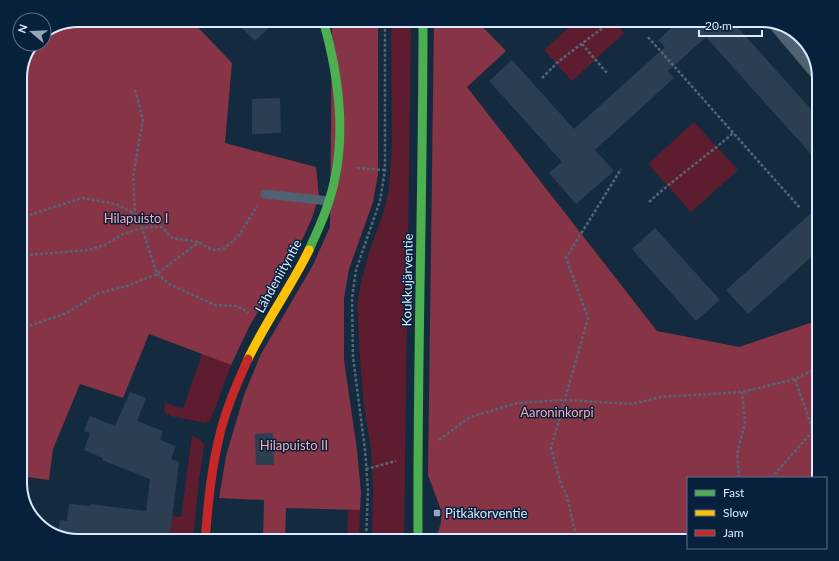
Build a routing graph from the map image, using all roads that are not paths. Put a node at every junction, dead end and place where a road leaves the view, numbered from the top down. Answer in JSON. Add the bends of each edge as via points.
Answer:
{"nodes":[{"id":1,"x":325,"y":27,"type":"edge"},
{"id":2,"x":423,"y":27,"type":"edge"},
{"id":3,"x":784,"y":32,"type":"edge"},
{"id":4,"x":809,"y":62,"type":"edge"},
{"id":5,"x":265,"y":194,"type":"road end"},
{"id":6,"x":329,"y":200,"type":"junction"},
{"id":7,"x":206,"y":534,"type":"edge"},
{"id":8,"x":418,"y":534,"type":"edge"}],
"edges":[{"from":1,"to":6,"type":"street","name":"Lähdeniityntie","via":[[337,78],[340,138]]},
{"from":2,"to":8,"type":"street","name":"Koukkujärventie"},
{"from":3,"to":4,"type":"street"},
{"from":5,"to":6,"type":"lane"},
{"from":6,"to":7,"type":"street","name":"Lähdeniityntie","via":[[303,261],[267,322],[230,400],[220,434]]}]}
